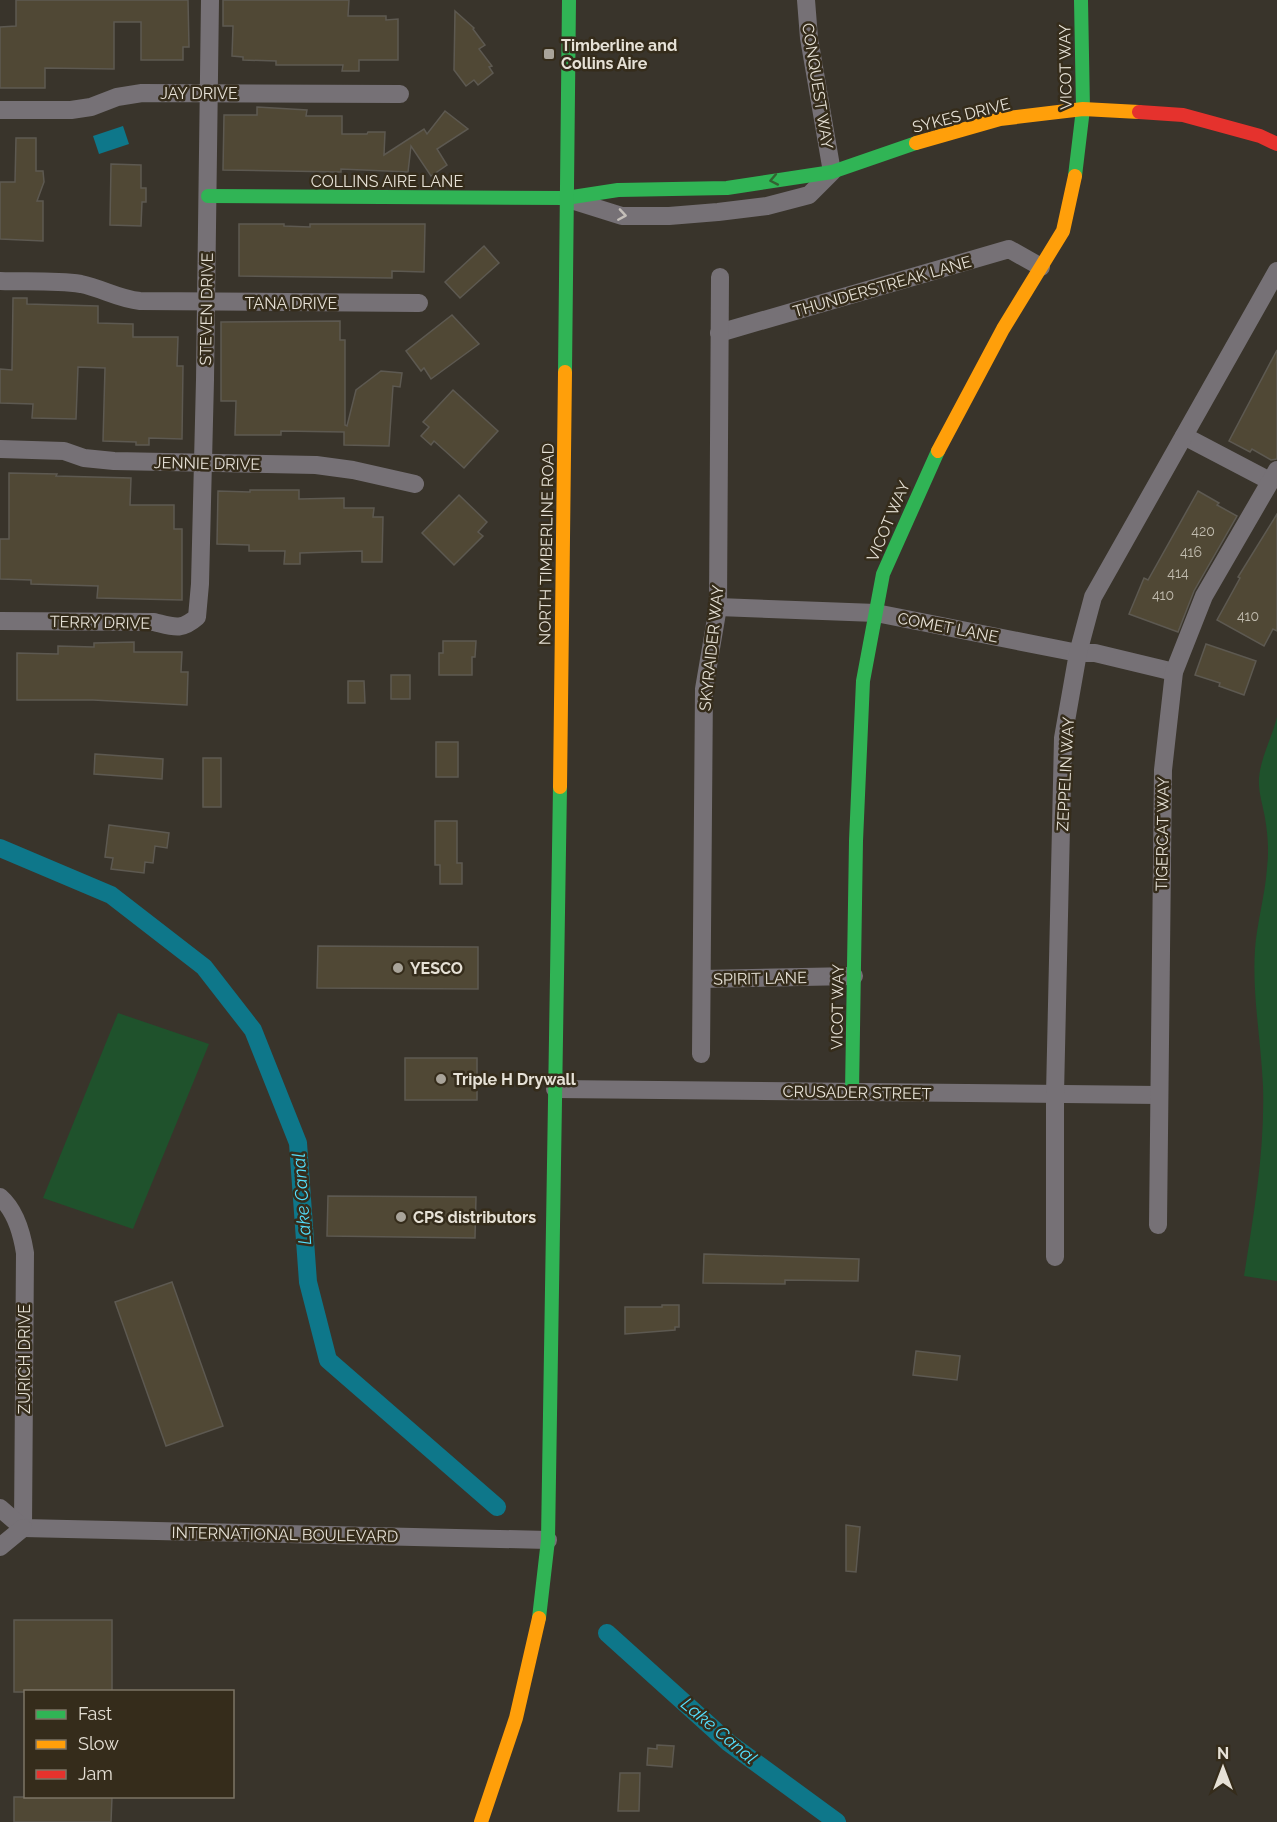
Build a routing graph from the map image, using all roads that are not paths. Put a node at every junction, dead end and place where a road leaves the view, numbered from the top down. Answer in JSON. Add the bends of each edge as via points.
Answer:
{"nodes":[{"id":1,"x":210,"y":0,"type":"edge"},
{"id":2,"x":568,"y":0,"type":"edge"},
{"id":3,"x":806,"y":0,"type":"edge"},
{"id":4,"x":1081,"y":0,"type":"edge"},
{"id":5,"x":209,"y":93,"type":"junction"},
{"id":6,"x":400,"y":94,"type":"dead end"},
{"id":7,"x":1083,"y":109,"type":"junction"},
{"id":8,"x":0,"y":110,"type":"edge"},
{"id":9,"x":1277,"y":144,"type":"edge"},
{"id":10,"x":832,"y":172,"type":"junction"},
{"id":11,"x":208,"y":196,"type":"junction"},
{"id":12,"x":566,"y":198,"type":"junction"},
{"id":13,"x":1041,"y":267,"type":"junction"},
{"id":14,"x":1277,"y":271,"type":"edge"},
{"id":15,"x":720,"y":277,"type":"dead end"},
{"id":16,"x":0,"y":281,"type":"edge"},
{"id":17,"x":206,"y":302,"type":"junction"},
{"id":18,"x":419,"y":303,"type":"dead end"},
{"id":19,"x":719,"y":333,"type":"junction"},
{"id":20,"x":1184,"y":436,"type":"junction"},
{"id":21,"x":0,"y":449,"type":"edge"},
{"id":22,"x":203,"y":463,"type":"junction"},
{"id":23,"x":1274,"y":476,"type":"edge"},
{"id":24,"x":415,"y":484,"type":"dead end"},
{"id":25,"x":718,"y":607,"type":"junction"},
{"id":26,"x":876,"y":613,"type":"junction"},
{"id":27,"x":197,"y":617,"type":"joint"},
{"id":28,"x":0,"y":621,"type":"edge"},
{"id":29,"x":1078,"y":653,"type":"junction"},
{"id":30,"x":1174,"y":672,"type":"junction"},
{"id":31,"x":854,"y":976,"type":"junction"},
{"id":32,"x":702,"y":979,"type":"junction"},
{"id":33,"x":701,"y":1054,"type":"dead end"},
{"id":34,"x":555,"y":1089,"type":"junction"},
{"id":35,"x":852,"y":1092,"type":"junction"},
{"id":36,"x":1055,"y":1094,"type":"junction"},
{"id":37,"x":1159,"y":1095,"type":"junction"},
{"id":38,"x":0,"y":1197,"type":"edge"},
{"id":39,"x":1158,"y":1225,"type":"dead end"},
{"id":40,"x":1055,"y":1257,"type":"dead end"},
{"id":41,"x":0,"y":1508,"type":"edge"},
{"id":42,"x":23,"y":1528,"type":"junction"},
{"id":43,"x":548,"y":1540,"type":"junction"},
{"id":44,"x":0,"y":1547,"type":"edge"},
{"id":45,"x":481,"y":1822,"type":"edge"}],
"edges":[{"from":1,"to":5,"type":"street","name":"STEVEN DRIVE"},
{"from":2,"to":12,"type":"street","name":"NORTH TIMBERLINE ROAD"},
{"from":3,"to":10,"type":"street","name":"CONQUEST WAY"},
{"from":4,"to":7,"type":"street","name":"VICOT WAY"},
{"from":5,"to":6,"type":"street","name":"JAY DRIVE"},
{"from":5,"to":8,"type":"street","name":"JAY DRIVE","via":[[142,93],[71,110]]},
{"from":5,"to":11,"type":"street","name":"STEVEN DRIVE"},
{"from":7,"to":9,"type":"street","name":"SYKES DRIVE","via":[[1183,115]]},
{"from":7,"to":10,"type":"street","name":"SYKES DRIVE","via":[[1000,119],[897,148]]},
{"from":7,"to":13,"type":"street","name":"VICOT WAY","via":[[1063,231]]},
{"from":10,"to":12,"type":"street","name":"SYKES DRIVE","one_way":true,"via":[[727,188],[618,190]]},
{"from":12,"to":10,"type":"street","one_way":true,"via":[[622,216],[718,212],[767,206],[809,195]]},
{"from":11,"to":12,"type":"street","name":"COLLINS AIRE LANE"},
{"from":11,"to":17,"type":"street","name":"STEVEN DRIVE"},
{"from":12,"to":34,"type":"street","name":"NORTH TIMBERLINE ROAD"},
{"from":13,"to":19,"type":"street","name":"THUNDERSTREAK LANE","via":[[1009,249]]},
{"from":13,"to":26,"type":"street","name":"VICOT WAY","via":[[1003,329],[929,468],[883,574]]},
{"from":14,"to":20,"type":"street","name":"ZEPPELIN WAY"},
{"from":15,"to":19,"type":"street","name":"SKYRAIDER WAY"},
{"from":16,"to":17,"type":"street","name":"TANA DRIVE","via":[[64,282],[124,299]]},
{"from":17,"to":18,"type":"street","name":"TANA DRIVE"},
{"from":17,"to":22,"type":"street","name":"STEVEN DRIVE"},
{"from":19,"to":25,"type":"street","name":"SKYRAIDER WAY"},
{"from":20,"to":23,"type":"street"},
{"from":20,"to":29,"type":"street","name":"ZEPPELIN WAY","via":[[1093,597]]},
{"from":21,"to":22,"type":"street","name":"JENNIE DRIVE","via":[[64,451],[114,461]]},
{"from":22,"to":24,"type":"street","name":"JENNIE DRIVE","via":[[316,465]]},
{"from":22,"to":27,"type":"street","name":"STEVEN DRIVE"},
{"from":23,"to":30,"type":"street","name":"TIGERCAT WAY","via":[[1204,596]]},
{"from":25,"to":26,"type":"street","name":"COMET LANE"},
{"from":25,"to":32,"type":"street","name":"SKYRAIDER WAY","via":[[704,689]]},
{"from":26,"to":29,"type":"street","name":"COMET LANE"},
{"from":26,"to":31,"type":"street","name":"VICOT WAY","via":[[863,681]]},
{"from":27,"to":28,"type":"street","name":"TERRY DRIVE","via":[[176,627],[154,622]]},
{"from":29,"to":30,"type":"street","name":"COMET LANE","via":[[1095,653]]},
{"from":29,"to":36,"type":"street","name":"ZEPPELIN WAY","via":[[1063,738]]},
{"from":30,"to":37,"type":"street","name":"TIGERCAT WAY","via":[[1163,770]]},
{"from":31,"to":32,"type":"street","name":"SPIRIT LANE"},
{"from":31,"to":35,"type":"street","name":"VICOT WAY"},
{"from":32,"to":33,"type":"street","name":"SKYRAIDER WAY"},
{"from":34,"to":35,"type":"street","name":"CRUSADER STREET"},
{"from":34,"to":43,"type":"street","name":"NORTH TIMBERLINE ROAD"},
{"from":35,"to":36,"type":"street","name":"CRUSADER STREET"},
{"from":36,"to":37,"type":"street","name":"CRUSADER STREET"},
{"from":36,"to":40,"type":"street","name":"ZEPPELIN WAY"},
{"from":37,"to":39,"type":"street","name":"TIGERCAT WAY"},
{"from":38,"to":42,"type":"street","name":"ZURICH DRIVE","via":[[22,1234],[25,1253]]},
{"from":41,"to":42,"type":"street"},
{"from":42,"to":43,"type":"street","name":"INTERNATIONAL BOULEVARD"},
{"from":42,"to":44,"type":"street"},
{"from":43,"to":45,"type":"street","name":"NORTH TIMBERLINE ROAD","via":[[540,1618],[526,1684],[501,1773]]}]}
